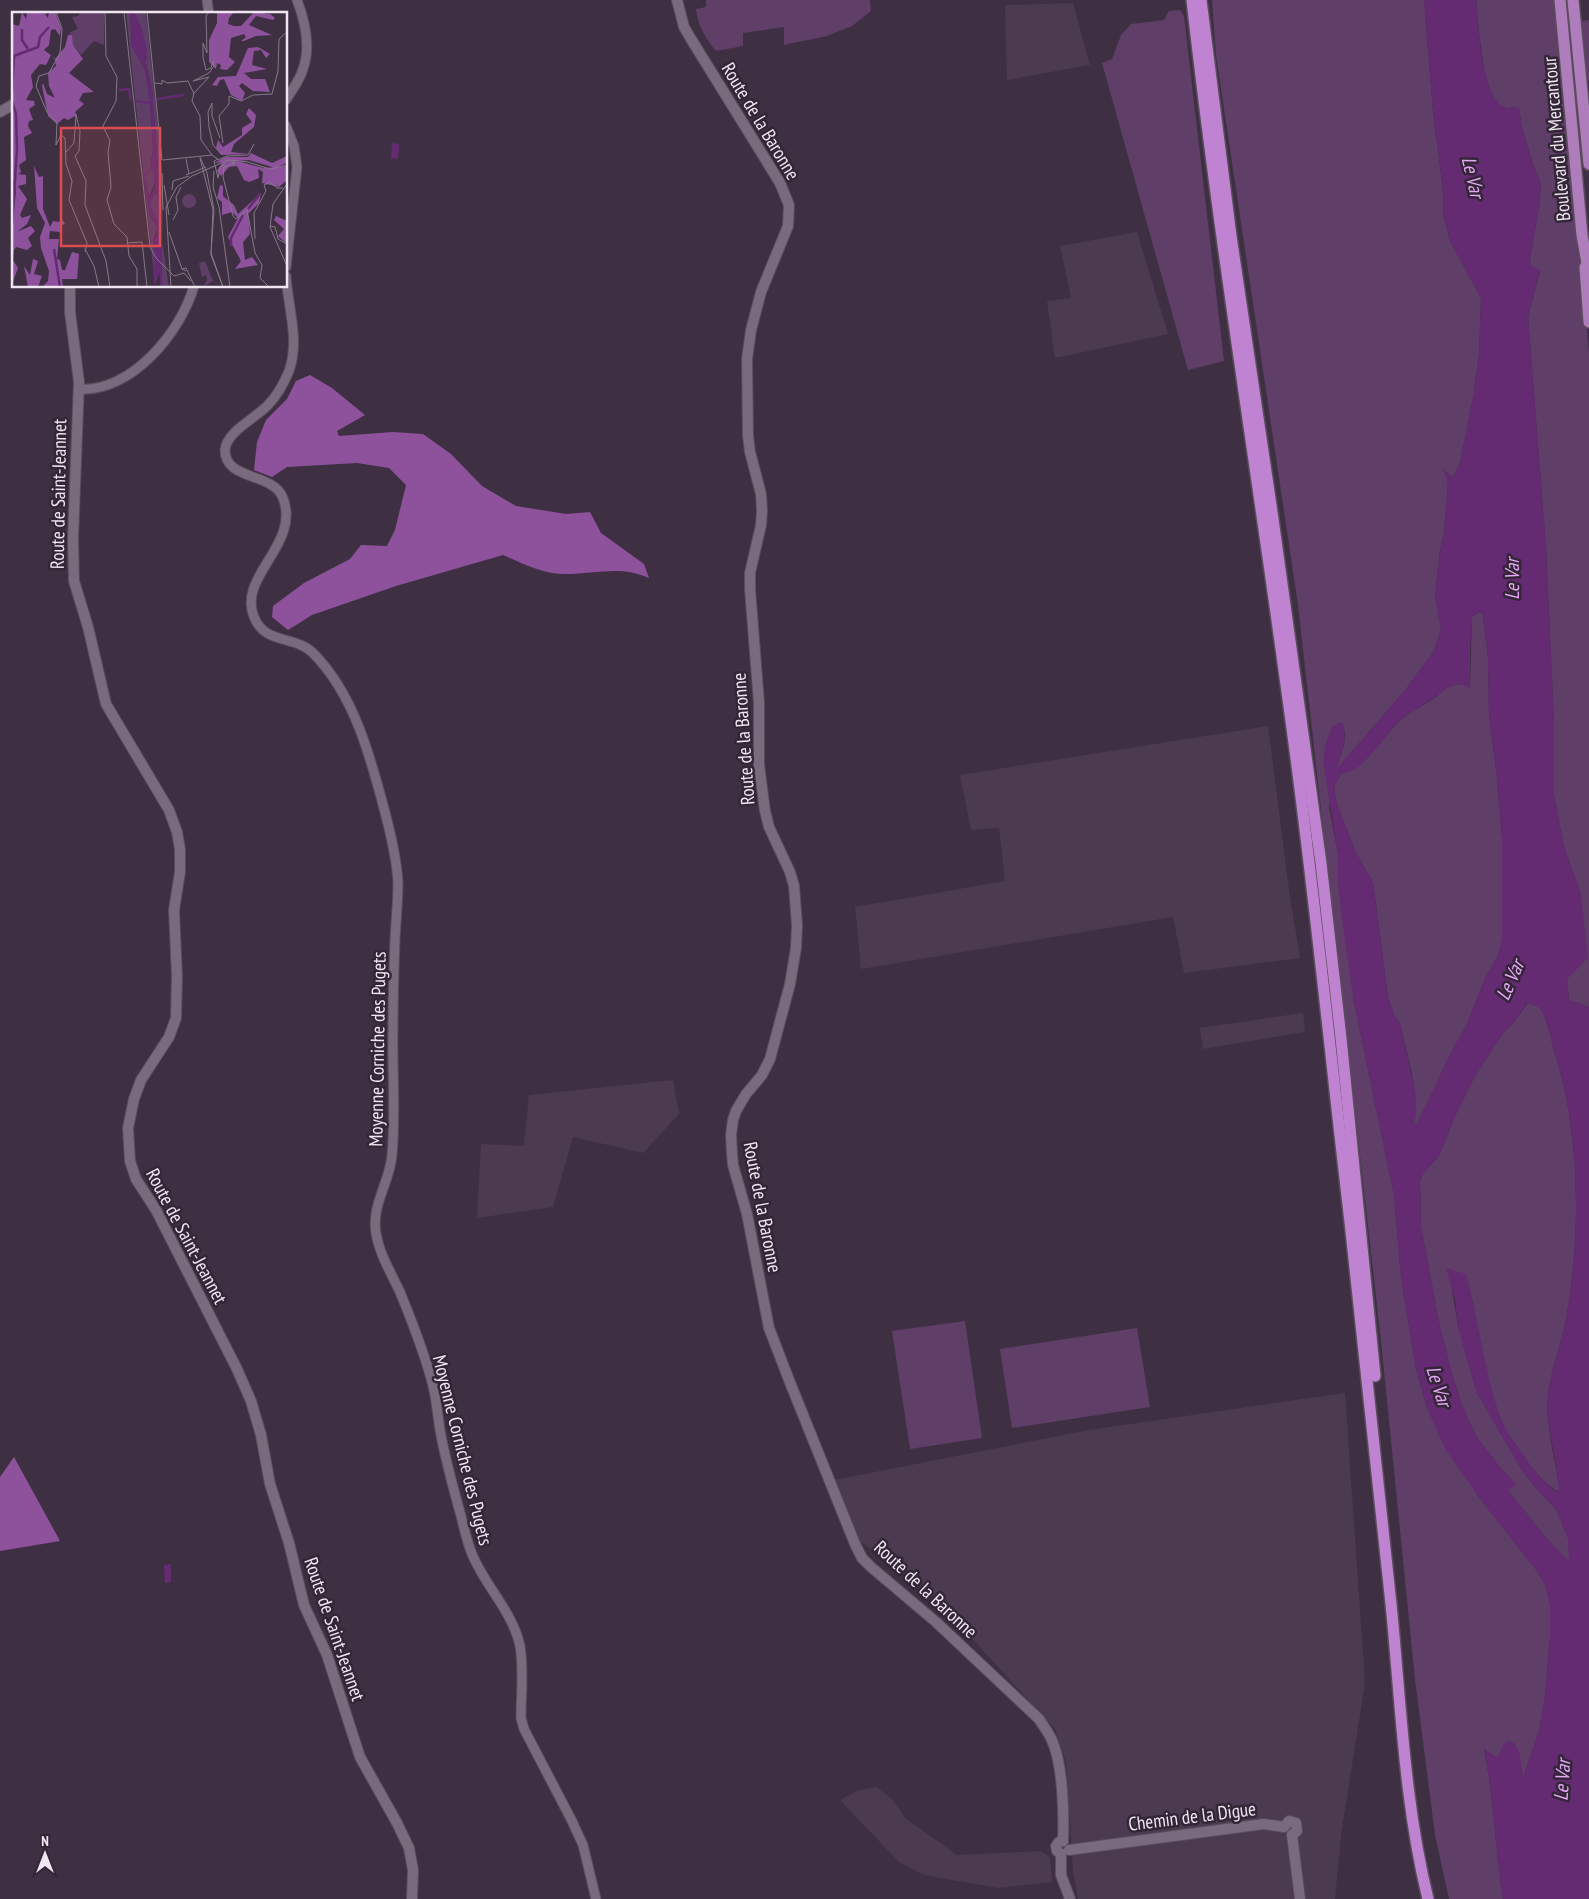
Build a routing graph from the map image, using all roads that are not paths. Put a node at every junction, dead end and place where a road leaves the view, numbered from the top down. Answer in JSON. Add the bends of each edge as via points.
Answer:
{"nodes":[{"id":1,"x":297,"y":0,"type":"edge"},
{"id":2,"x":677,"y":0,"type":"edge"},
{"id":3,"x":1192,"y":0,"type":"edge"},
{"id":4,"x":1201,"y":0,"type":"edge"},
{"id":5,"x":1560,"y":0,"type":"edge"},
{"id":6,"x":1572,"y":0,"type":"edge"},
{"id":7,"x":288,"y":97,"type":"edge"},
{"id":8,"x":12,"y":105,"type":"edge"},
{"id":9,"x":0,"y":112,"type":"edge"},
{"id":10,"x":288,"y":131,"type":"edge"},
{"id":11,"x":1589,"y":164,"type":"edge"},
{"id":12,"x":1582,"y":235,"type":"junction"},
{"id":13,"x":288,"y":250,"type":"edge"},
{"id":14,"x":1589,"y":274,"type":"edge"},
{"id":15,"x":70,"y":288,"type":"edge"},
{"id":16,"x":193,"y":288,"type":"edge"},
{"id":17,"x":287,"y":288,"type":"edge"},
{"id":18,"x":1589,"y":322,"type":"edge"},
{"id":19,"x":79,"y":389,"type":"junction"},
{"id":20,"x":1066,"y":1847,"type":"junction"},
{"id":21,"x":412,"y":1899,"type":"edge"},
{"id":22,"x":596,"y":1899,"type":"edge"},
{"id":23,"x":1070,"y":1899,"type":"edge"},
{"id":24,"x":1300,"y":1899,"type":"edge"},
{"id":25,"x":1428,"y":1899,"type":"edge"},
{"id":26,"x":1435,"y":1899,"type":"edge"}],
"edges":[{"from":1,"to":7,"type":"street","via":[[307,52],[304,69]]},
{"from":2,"to":20,"type":"main road","name":"Route de la Baronne","via":[[684,27],[775,173],[789,204],[784,237],[768,271],[751,330],[747,379],[749,444],[762,511],[750,573],[759,703],[759,765],[769,826],[794,886],[796,948],[770,1059],[733,1120],[733,1165],[744,1199],[769,1328],[855,1544],[871,1567],[958,1642],[1039,1719],[1054,1744]]},
{"from":3,"to":25,"type":"highway","via":[[1222,248],[1308,855],[1366,1365],[1408,1791]]},
{"from":4,"to":26,"type":"highway","via":[[1231,236],[1322,873],[1364,1249],[1413,1774]]},
{"from":5,"to":12,"type":"main road","name":"Boulevard du Mercantour"},
{"from":6,"to":11,"type":"main road","name":"Boulevard du Mercantour"},
{"from":8,"to":9,"type":"main road"},
{"from":10,"to":13,"type":"street","via":[[297,159]]},
{"from":12,"to":14,"type":"main road","name":"Boulevard du Mercantour"},
{"from":12,"to":18,"type":"main road"},
{"from":15,"to":19,"type":"main road","name":"Route de Saint-Jeannet"},
{"from":16,"to":19,"type":"street","via":[[176,326],[131,373],[112,384]]},
{"from":17,"to":22,"type":"street","name":"Moyenne Corniche des Pugets","via":[[294,333],[290,368],[270,403],[230,436],[226,447],[226,457],[232,467],[276,487],[286,512],[277,549],[254,588],[252,613],[259,627],[273,638],[308,648],[334,679],[347,700],[366,747],[388,824],[398,884],[393,1150],[374,1218],[376,1236],[430,1374],[451,1482],[470,1548],[509,1617],[520,1646],[524,1729],[584,1845]]},
{"from":19,"to":21,"type":"main road","name":"Route de Saint-Jeannet","via":[[73,538],[75,586],[106,704],[169,810],[180,849],[174,910],[178,984],[176,1018],[169,1037],[141,1080],[134,1099],[128,1128],[130,1161],[136,1179],[156,1210],[249,1396],[302,1600],[327,1655],[360,1757],[407,1843],[413,1870]]},
{"from":20,"to":23,"type":"main road","name":"Route de la Baronne","via":[[1062,1875]]},
{"from":20,"to":24,"type":"main road","name":"Chemin de la Digue","via":[[1264,1824],[1284,1827],[1287,1834],[1292,1834]]}]}
